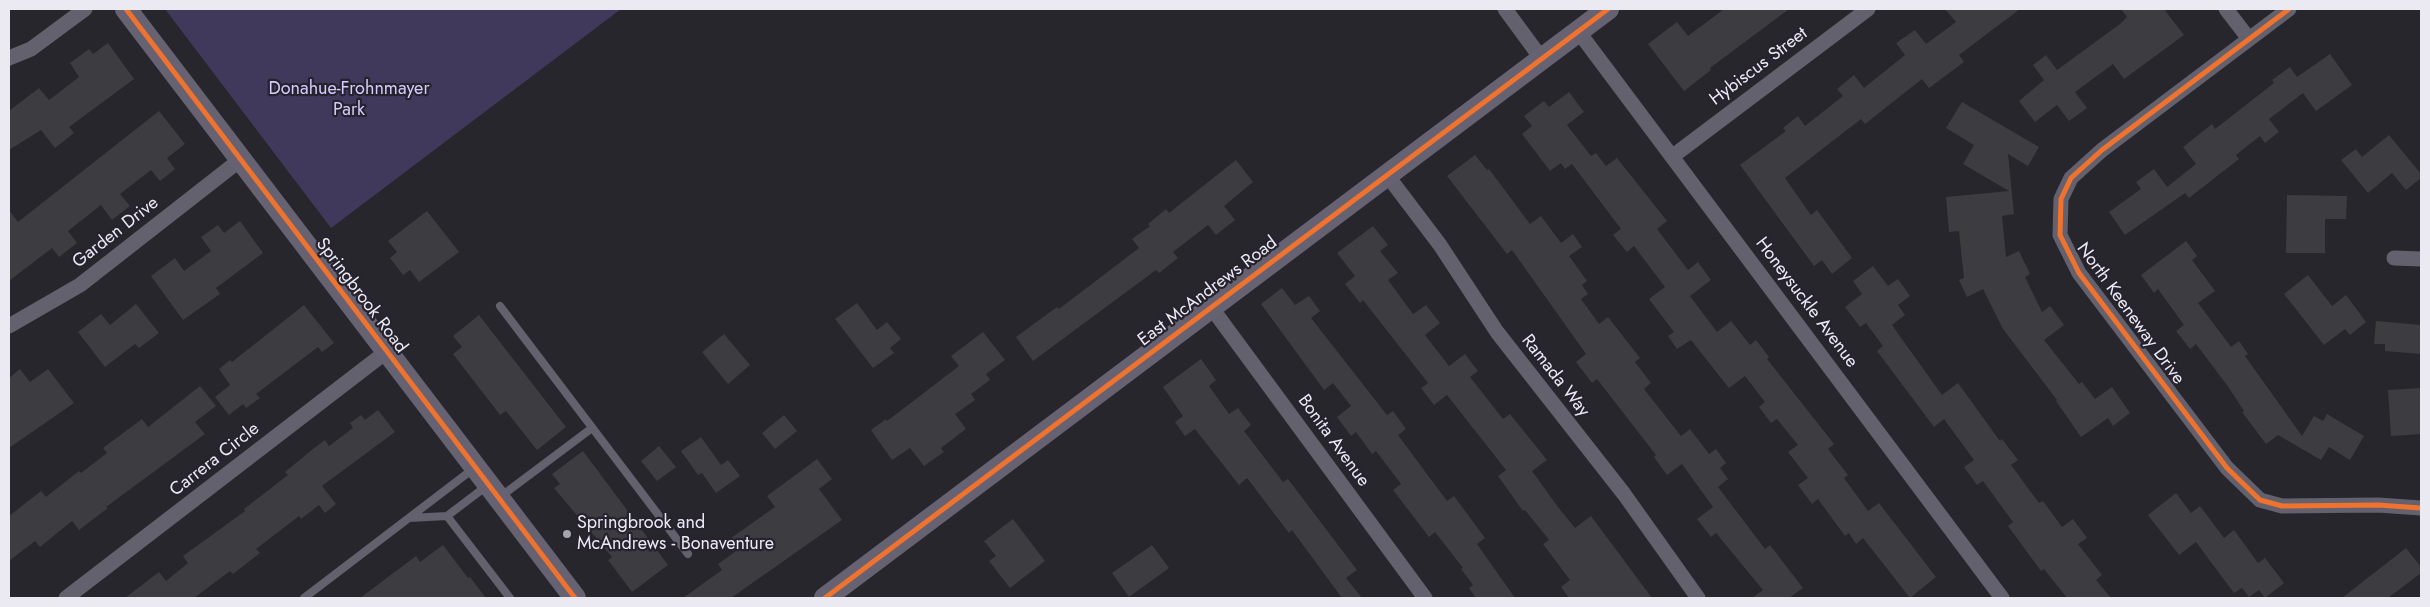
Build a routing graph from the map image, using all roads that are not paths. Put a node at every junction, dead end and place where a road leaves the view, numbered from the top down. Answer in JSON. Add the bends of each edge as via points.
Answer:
{"nodes":[{"id":1,"x":85,"y":9,"type":"edge"},
{"id":2,"x":126,"y":9,"type":"edge"},
{"id":3,"x":1505,"y":9,"type":"edge"},
{"id":4,"x":1608,"y":9,"type":"edge"},
{"id":5,"x":1868,"y":9,"type":"edge"},
{"id":6,"x":2226,"y":9,"type":"edge"},
{"id":7,"x":2290,"y":9,"type":"edge"},
{"id":8,"x":1578,"y":31,"type":"junction"},
{"id":9,"x":2249,"y":40,"type":"junction"},
{"id":10,"x":9,"y":58,"type":"edge"},
{"id":11,"x":1541,"y":58,"type":"junction"},
{"id":12,"x":1673,"y":156,"type":"junction"},
{"id":13,"x":240,"y":160,"type":"junction"},
{"id":14,"x":1387,"y":175,"type":"junction"},
{"id":15,"x":2394,"y":258,"type":"dead end"},
{"id":16,"x":2421,"y":259,"type":"edge"},
{"id":17,"x":500,"y":306,"type":"dead end"},
{"id":18,"x":1211,"y":307,"type":"junction"},
{"id":19,"x":9,"y":326,"type":"edge"},
{"id":20,"x":386,"y":352,"type":"junction"},
{"id":21,"x":592,"y":428,"type":"junction"},
{"id":22,"x":487,"y":484,"type":"junction"},
{"id":23,"x":2421,"y":508,"type":"edge"},
{"id":24,"x":447,"y":516,"type":"junction"},
{"id":25,"x":409,"y":518,"type":"junction"},
{"id":26,"x":688,"y":554,"type":"dead end"},
{"id":27,"x":66,"y":598,"type":"edge"},
{"id":28,"x":304,"y":598,"type":"edge"},
{"id":29,"x":510,"y":598,"type":"edge"},
{"id":30,"x":575,"y":598,"type":"edge"},
{"id":31,"x":825,"y":598,"type":"edge"},
{"id":32,"x":1425,"y":598,"type":"edge"},
{"id":33,"x":1698,"y":598,"type":"edge"},
{"id":34,"x":2002,"y":598,"type":"edge"}],
"edges":[{"from":1,"to":10,"type":"street","via":[[31,49]]},
{"from":2,"to":13,"type":"main road","name":"Springbrook Road"},
{"from":3,"to":11,"type":"street"},
{"from":4,"to":8,"type":"main road","name":"East McAndrews Road"},
{"from":5,"to":12,"type":"street","name":"Hybiscus Street"},
{"from":6,"to":9,"type":"street"},
{"from":7,"to":9,"type":"street","name":"North Keeneway Drive"},
{"from":8,"to":11,"type":"main road","name":"East McAndrews Road"},
{"from":8,"to":12,"type":"street","name":"Honeysuckle Avenue"},
{"from":9,"to":23,"type":"street","name":"North Keeneway Drive","via":[[2102,150],[2071,178],[2061,199],[2060,235],[2079,273],[2221,461],[2260,500],[2282,506],[2387,505]]},
{"from":11,"to":14,"type":"main road","name":"East McAndrews Road"},
{"from":12,"to":34,"type":"street","name":"Honeysuckle Avenue"},
{"from":13,"to":19,"type":"street","name":"Garden Drive","via":[[80,286]]},
{"from":13,"to":20,"type":"main road","name":"Springbrook Road"},
{"from":14,"to":18,"type":"main road","name":"East McAndrews Road"},
{"from":14,"to":33,"type":"street","name":"Ramada Way","via":[[1440,245],[1497,332],[1624,494]]},
{"from":15,"to":16,"type":"street"},
{"from":17,"to":21,"type":"lane"},
{"from":18,"to":31,"type":"main road","name":"East McAndrews Road"},
{"from":18,"to":32,"type":"street","name":"Bonita Avenue"},
{"from":20,"to":22,"type":"main road","name":"Springbrook Road"},
{"from":20,"to":27,"type":"street","name":"Carrera Circle"},
{"from":21,"to":22,"type":"lane"},
{"from":21,"to":26,"type":"lane"},
{"from":22,"to":24,"type":"lane"},
{"from":22,"to":25,"type":"lane"},
{"from":22,"to":30,"type":"main road","name":"Springbrook Road"},
{"from":24,"to":25,"type":"lane"},
{"from":24,"to":29,"type":"lane"},
{"from":25,"to":28,"type":"lane"}]}
